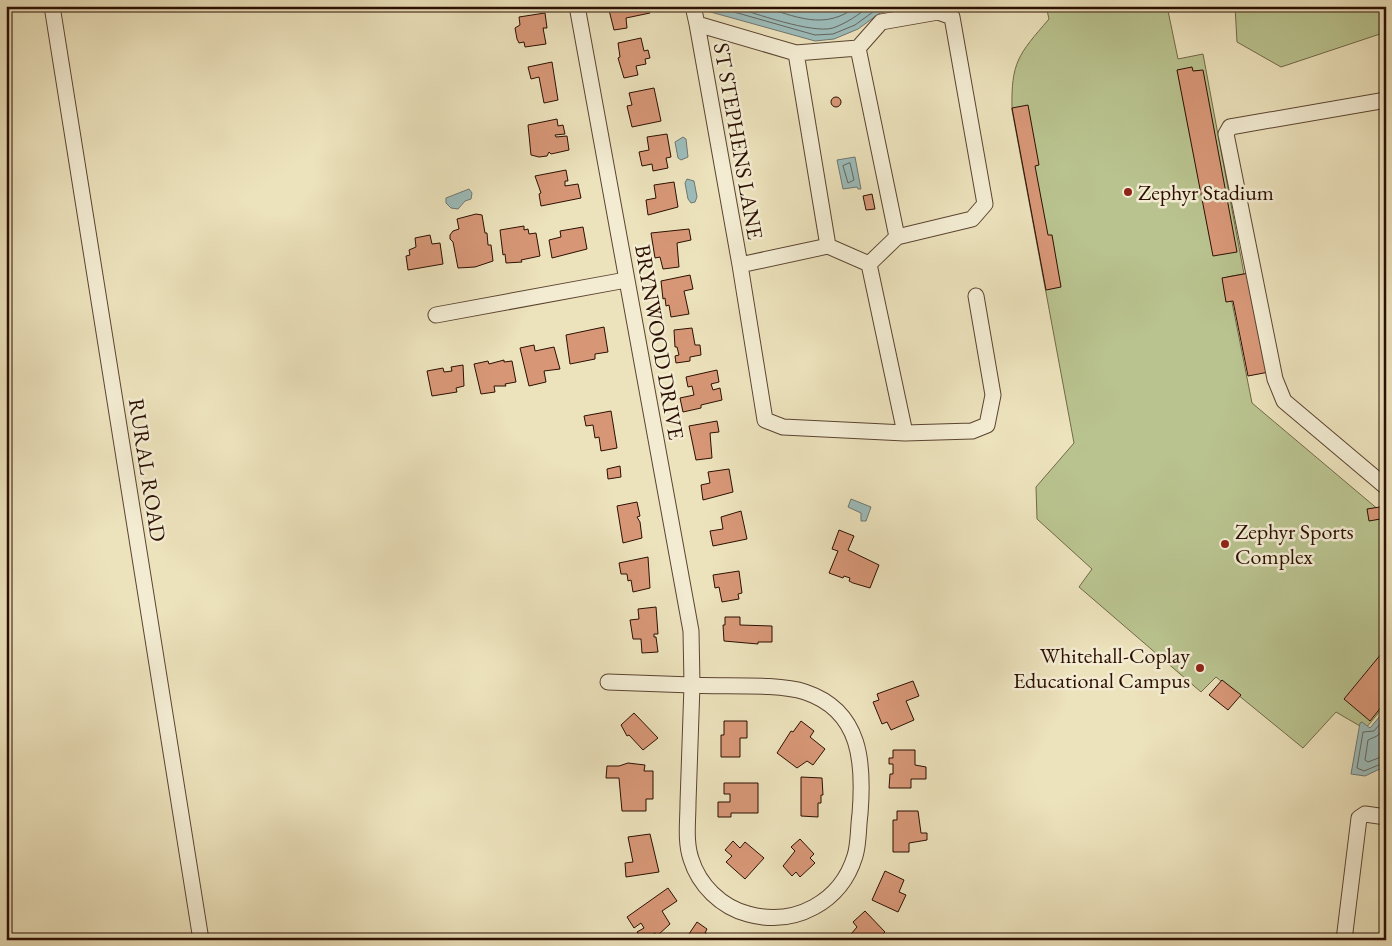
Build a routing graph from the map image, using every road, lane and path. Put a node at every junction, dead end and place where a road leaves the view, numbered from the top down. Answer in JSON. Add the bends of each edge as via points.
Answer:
{"nodes":[{"id":1,"x":52,"y":6,"type":"edge"},
{"id":2,"x":577,"y":6,"type":"edge"},
{"id":3,"x":693,"y":6,"type":"edge"},
{"id":4,"x":697,"y":24,"type":"junction"},
{"id":5,"x":858,"y":48,"type":"junction"},
{"id":6,"x":796,"y":53,"type":"junction"},
{"id":7,"x":1386,"y":100,"type":"edge"},
{"id":8,"x":897,"y":237,"type":"junction"},
{"id":9,"x":828,"y":246,"type":"junction"},
{"id":10,"x":870,"y":264,"type":"junction"},
{"id":11,"x":740,"y":265,"type":"junction"},
{"id":12,"x":626,"y":280,"type":"junction"},
{"id":13,"x":976,"y":296,"type":"dead end"},
{"id":14,"x":436,"y":315,"type":"dead end"},
{"id":15,"x":905,"y":433,"type":"junction"},
{"id":16,"x":1386,"y":487,"type":"edge"},
{"id":17,"x":608,"y":682,"type":"dead end"},
{"id":18,"x":692,"y":686,"type":"junction"},
{"id":19,"x":1386,"y":817,"type":"edge"},
{"id":20,"x":201,"y":940,"type":"edge"},
{"id":21,"x":1344,"y":940,"type":"edge"}],
"edges":[{"from":1,"to":20,"type":"street","name":"RURAL ROAD"},
{"from":2,"to":12,"type":"street","name":"BRYNWOOD DRIVE"},
{"from":3,"to":4,"type":"street","name":"ST STEPHENS LANE"},
{"from":4,"to":6,"type":"street","name":"ST STEPHENS LANE"},
{"from":4,"to":11,"type":"street","name":"ST STEPHENS LANE"},
{"from":5,"to":6,"type":"street","name":"ST STEPHENS LANE"},
{"from":5,"to":8,"type":"street"},
{"from":5,"to":8,"type":"street","via":[[880,22],[938,12],[952,16],[985,204],[972,219]]},
{"from":6,"to":9,"type":"street"},
{"from":7,"to":16,"type":"street","via":[[1230,127],[1226,134],[1274,372],[1284,401]]},
{"from":8,"to":10,"type":"street"},
{"from":9,"to":10,"type":"street"},
{"from":9,"to":11,"type":"street","name":"ST STEPHENS LANE"},
{"from":10,"to":15,"type":"street"},
{"from":11,"to":15,"type":"street","name":"ST STEPHENS LANE","via":[[765,420],[783,427]]},
{"from":12,"to":14,"type":"street"},
{"from":12,"to":18,"type":"street","name":"BRYNWOOD DRIVE","via":[[688,605]]},
{"from":13,"to":15,"type":"street","name":"ST STEPHENS LANE","via":[[993,395],[987,425],[972,430]]},
{"from":17,"to":18,"type":"street","name":"BRYNWOOD DRIVE"},
{"from":18,"to":18,"type":"street","name":"BRYNWOOD DRIVE","via":[[687,844],[698,875],[718,899],[741,913],[758,917],[791,916],[821,904],[842,883],[856,854],[862,778],[859,748],[853,734],[833,709],[805,692],[788,688]]},
{"from":19,"to":21,"type":"street","via":[[1365,814],[1359,818]]}]}
